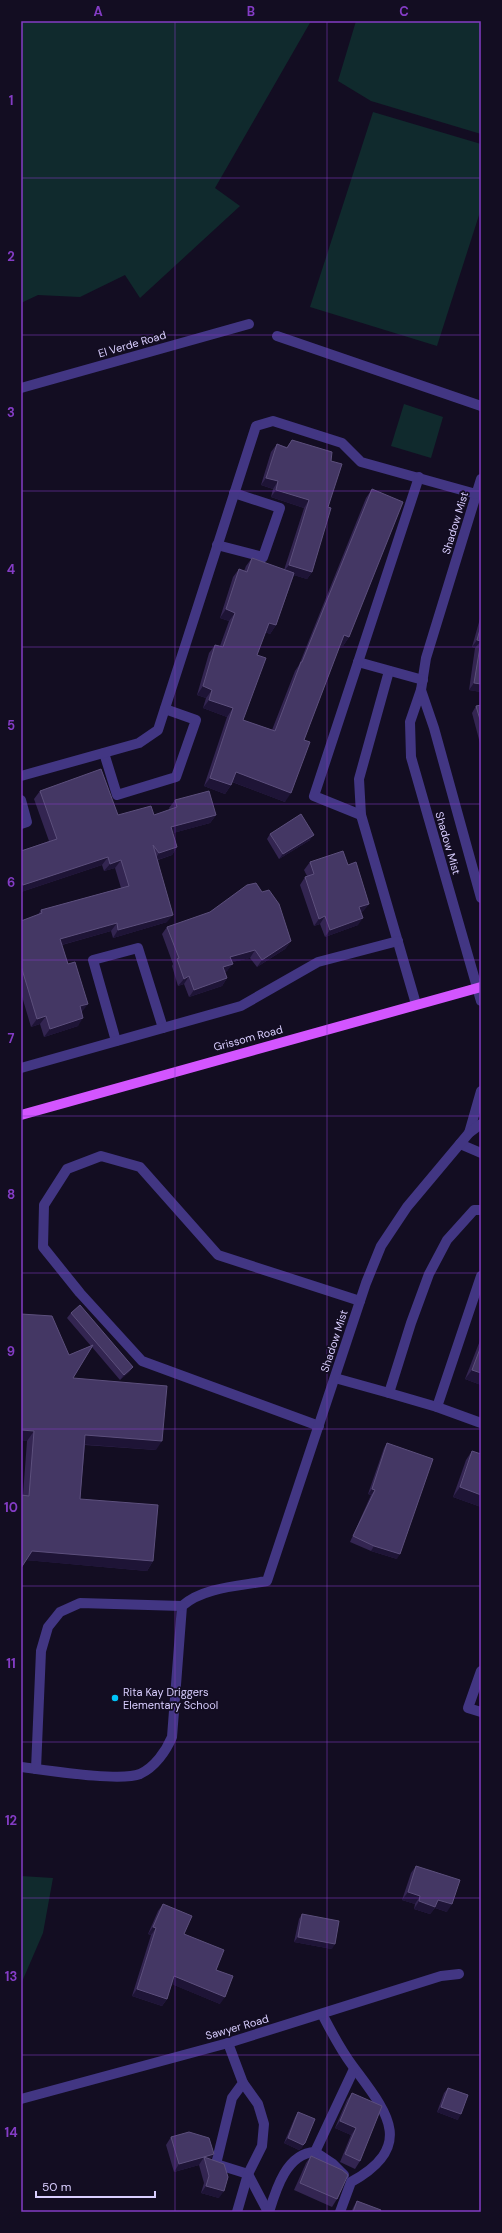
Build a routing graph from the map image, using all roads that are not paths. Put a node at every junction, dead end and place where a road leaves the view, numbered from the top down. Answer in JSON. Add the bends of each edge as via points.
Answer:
{"nodes":[{"id":1,"x":249,"y":324,"type":"dead end"},
{"id":2,"x":278,"y":336,"type":"dead end"},
{"id":3,"x":21,"y":388,"type":"edge"},
{"id":4,"x":481,"y":406,"type":"edge"},
{"id":5,"x":423,"y":478,"type":"junction"},
{"id":6,"x":481,"y":479,"type":"edge"},
{"id":7,"x":234,"y":493,"type":"junction"},
{"id":8,"x":476,"y":494,"type":"junction"},
{"id":9,"x":217,"y":545,"type":"junction"},
{"id":10,"x":358,"y":662,"type":"junction"},
{"id":11,"x":389,"y":671,"type":"junction"},
{"id":12,"x":422,"y":685,"type":"junction"},
{"id":13,"x":165,"y":709,"type":"junction"},
{"id":14,"x":104,"y":753,"type":"junction"},
{"id":15,"x":21,"y":776,"type":"edge"},
{"id":16,"x":21,"y":800,"type":"edge"},
{"id":17,"x":361,"y":815,"type":"junction"},
{"id":18,"x":21,"y":824,"type":"edge"},
{"id":19,"x":481,"y":898,"type":"edge"},
{"id":20,"x":398,"y":941,"type":"junction"},
{"id":21,"x":479,"y":987,"type":"edge"},
{"id":22,"x":481,"y":1001,"type":"edge"},
{"id":23,"x":416,"y":1004,"type":"junction"},
{"id":24,"x":163,"y":1028,"type":"junction"},
{"id":25,"x":116,"y":1041,"type":"junction"},
{"id":26,"x":21,"y":1068,"type":"edge"},
{"id":27,"x":481,"y":1091,"type":"edge"},
{"id":28,"x":21,"y":1115,"type":"edge"},
{"id":29,"x":481,"y":1124,"type":"edge"},
{"id":30,"x":469,"y":1133,"type":"junction"},
{"id":31,"x":460,"y":1144,"type":"junction"},
{"id":32,"x":481,"y":1153,"type":"edge"},
{"id":33,"x":481,"y":1210,"type":"edge"},
{"id":34,"x":481,"y":1276,"type":"edge"},
{"id":35,"x":360,"y":1301,"type":"junction"},
{"id":36,"x":334,"y":1378,"type":"junction"},
{"id":37,"x":389,"y":1393,"type":"junction"},
{"id":38,"x":437,"y":1407,"type":"junction"},
{"id":39,"x":481,"y":1423,"type":"edge"},
{"id":40,"x":318,"y":1426,"type":"junction"},
{"id":41,"x":182,"y":1606,"type":"junction"},
{"id":42,"x":481,"y":1671,"type":"edge"},
{"id":43,"x":481,"y":1712,"type":"edge"},
{"id":44,"x":21,"y":1767,"type":"edge"},
{"id":45,"x":36,"y":1768,"type":"junction"},
{"id":46,"x":459,"y":1974,"type":"dead end"},
{"id":47,"x":322,"y":2014,"type":"junction"},
{"id":48,"x":228,"y":2042,"type":"junction"},
{"id":49,"x":354,"y":2069,"type":"junction"},
{"id":50,"x":243,"y":2083,"type":"junction"},
{"id":51,"x":21,"y":2099,"type":"edge"},
{"id":52,"x":315,"y":2152,"type":"junction"},
{"id":53,"x":248,"y":2174,"type":"junction"},
{"id":54,"x":351,"y":2182,"type":"junction"},
{"id":55,"x":237,"y":2212,"type":"edge"},
{"id":56,"x":268,"y":2212,"type":"edge"},
{"id":57,"x":340,"y":2212,"type":"edge"}],
"edges":[{"from":1,"to":3,"type":"street","name":"El Verde Road"},
{"from":2,"to":4,"type":"street"},
{"from":5,"to":7,"type":"street","via":[[361,462],[342,443],[273,421],[256,426]]},
{"from":5,"to":8,"type":"street"},
{"from":5,"to":10,"type":"street"},
{"from":6,"to":8,"type":"street","name":"Shadow Mist"},
{"from":7,"to":9,"type":"street"},
{"from":7,"to":9,"type":"street","via":[[280,508],[263,557]]},
{"from":8,"to":12,"type":"street","name":"Shadow Mist","via":[[426,658]]},
{"from":9,"to":13,"type":"street"},
{"from":10,"to":11,"type":"street"},
{"from":10,"to":17,"type":"street","via":[[314,796]]},
{"from":11,"to":12,"type":"street"},
{"from":11,"to":17,"type":"street","via":[[359,779]]},
{"from":12,"to":19,"type":"street","name":"Shadow Mist"},
{"from":12,"to":21,"type":"street","name":"Shadow Mist","via":[[410,722],[411,757]]},
{"from":13,"to":14,"type":"street","via":[[158,730],[139,743]]},
{"from":13,"to":14,"type":"street","via":[[196,720],[176,777],[117,795]]},
{"from":14,"to":15,"type":"street"},
{"from":16,"to":18,"type":"street","via":[[27,822]]},
{"from":17,"to":20,"type":"street"},
{"from":20,"to":23,"type":"street"},
{"from":20,"to":24,"type":"street","via":[[318,962],[241,1006]]},
{"from":21,"to":22,"type":"street","name":"Shadow Mist"},
{"from":21,"to":23,"type":"main road","name":"Grissom Road"},
{"from":23,"to":28,"type":"main road","name":"Grissom Road"},
{"from":24,"to":25,"type":"street"},
{"from":24,"to":25,"type":"street","via":[[138,948],[93,960]]},
{"from":25,"to":26,"type":"street"},
{"from":27,"to":30,"type":"street","name":"Shadow Mist"},
{"from":29,"to":30,"type":"street","name":"Shadow Mist"},
{"from":30,"to":31,"type":"street","name":"Shadow Mist"},
{"from":31,"to":32,"type":"street"},
{"from":31,"to":35,"type":"street","name":"Shadow Mist","via":[[407,1206],[381,1246]]},
{"from":33,"to":37,"type":"street","via":[[474,1210],[447,1240],[429,1274]]},
{"from":34,"to":38,"type":"street"},
{"from":35,"to":36,"type":"street","name":"Shadow Mist"},
{"from":35,"to":40,"type":"street","via":[[218,1256],[140,1167],[101,1156],[67,1169],[44,1205],[43,1247],[80,1293],[142,1361]]},
{"from":36,"to":37,"type":"street"},
{"from":36,"to":40,"type":"street","name":"Shadow Mist"},
{"from":37,"to":38,"type":"street"},
{"from":38,"to":39,"type":"street"},
{"from":40,"to":41,"type":"street","name":"Shadow Mist","via":[[267,1581],[218,1589],[189,1600]]},
{"from":41,"to":45,"type":"street","via":[[80,1603],[60,1612],[48,1627],[41,1651]]},
{"from":41,"to":45,"type":"street","via":[[172,1737],[159,1760],[140,1774],[119,1777]]},
{"from":42,"to":43,"type":"street","via":[[468,1708]]},
{"from":44,"to":45,"type":"street"},
{"from":46,"to":47,"type":"street","name":"Sawyer Road","via":[[441,1976]]},
{"from":47,"to":48,"type":"street","name":"Sawyer Road"},
{"from":47,"to":49,"type":"street"},
{"from":48,"to":50,"type":"street"},
{"from":48,"to":51,"type":"street","name":"Sawyer Road"},
{"from":49,"to":52,"type":"street"},
{"from":49,"to":54,"type":"street","via":[[387,2116],[388,2145],[371,2170]]},
{"from":50,"to":53,"type":"street","via":[[258,2104],[264,2124],[262,2146]]},
{"from":50,"to":53,"type":"street","via":[[232,2098],[216,2164]]},
{"from":52,"to":54,"type":"street","via":[[333,2164]]},
{"from":52,"to":56,"type":"street","via":[[305,2153],[294,2159],[276,2189]]},
{"from":53,"to":55,"type":"street"},
{"from":53,"to":56,"type":"street"},
{"from":54,"to":57,"type":"street"}]}
